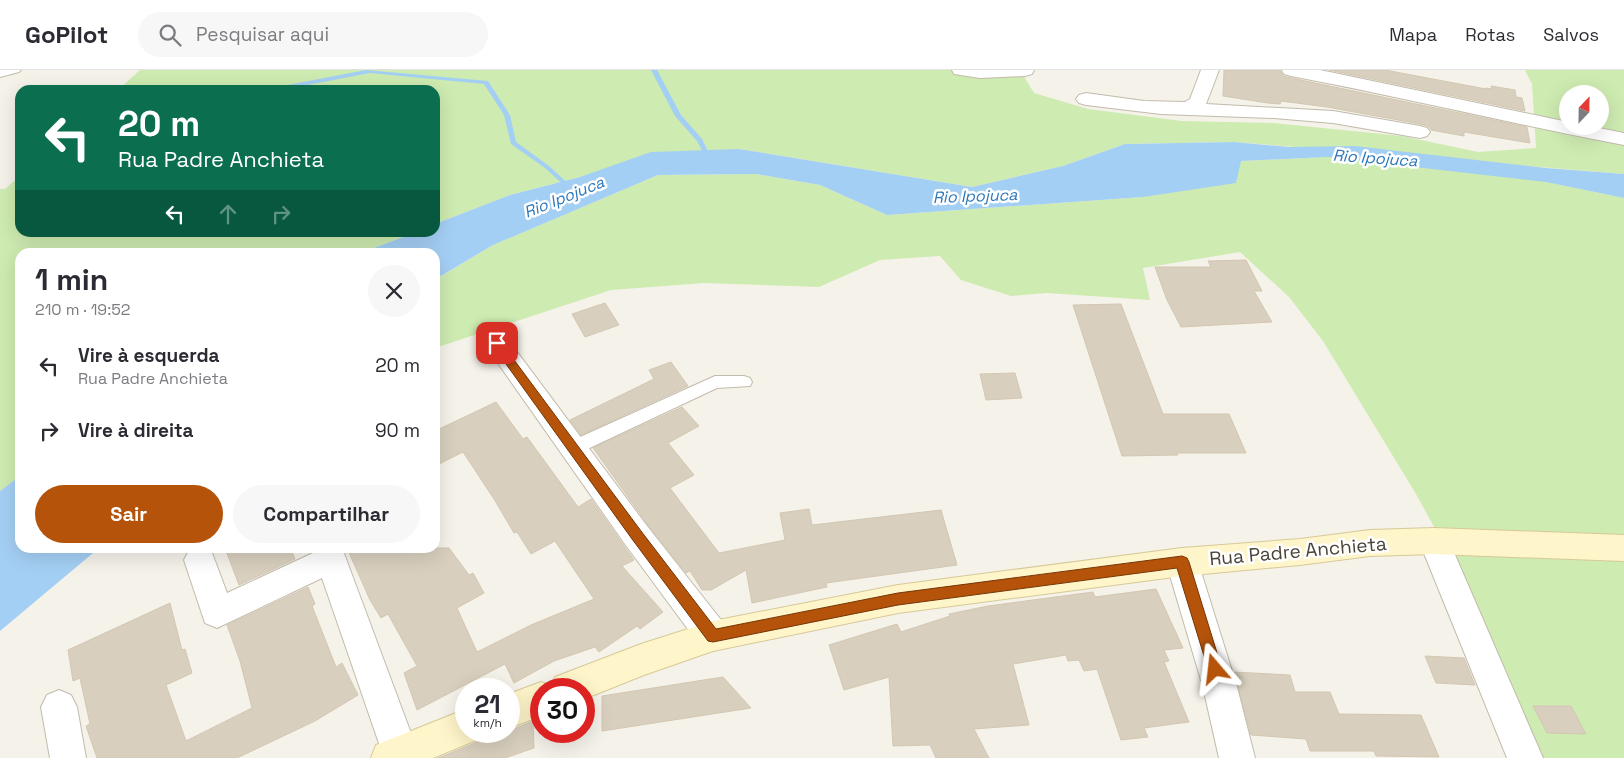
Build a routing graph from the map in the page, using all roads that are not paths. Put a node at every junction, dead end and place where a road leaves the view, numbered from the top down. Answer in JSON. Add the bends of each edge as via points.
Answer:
{"nodes":[{"id":1,"x":15,"y":70,"type":"edge"},
{"id":2,"x":961,"y":70,"type":"edge"},
{"id":3,"x":1025,"y":70,"type":"edge"},
{"id":4,"x":1210,"y":70,"type":"edge"},
{"id":5,"x":1291,"y":70,"type":"edge"},
{"id":6,"x":0,"y":73,"type":"edge"},
{"id":7,"x":1086,"y":99,"type":"dead end"},
{"id":8,"x":1186,"y":109,"type":"junction"},
{"id":9,"x":1420,"y":132,"type":"dead end"},
{"id":10,"x":1624,"y":139,"type":"edge"},
{"id":11,"x":497,"y":343,"type":"dead end"},
{"id":12,"x":744,"y":382,"type":"dead end"},
{"id":13,"x":573,"y":448,"type":"junction"},
{"id":14,"x":1434,"y":541,"type":"junction"},
{"id":15,"x":1624,"y":548,"type":"edge"},
{"id":16,"x":329,"y":553,"type":"edge"},
{"id":17,"x":200,"y":560,"type":"dead end"},
{"id":18,"x":1182,"y":562,"type":"junction"},
{"id":19,"x":713,"y":636,"type":"junction"},
{"id":20,"x":595,"y":678,"type":"edge"},
{"id":21,"x":59,"y":707,"type":"dead end"},
{"id":22,"x":455,"y":731,"type":"edge"},
{"id":23,"x":394,"y":755,"type":"edge"},
{"id":24,"x":68,"y":758,"type":"edge"},
{"id":25,"x":1238,"y":758,"type":"edge"},
{"id":26,"x":1524,"y":758,"type":"edge"}],
"edges":[{"from":1,"to":6,"type":"lane"},
{"from":2,"to":3,"type":"street"},
{"from":4,"to":8,"type":"street","via":[[1197,103]]},
{"from":5,"to":10,"type":"street"},
{"from":7,"to":8,"type":"street","via":[[1168,110]]},
{"from":8,"to":9,"type":"street","via":[[1271,112],[1382,123]]},
{"from":11,"to":13,"type":"street"},
{"from":12,"to":13,"type":"lane","via":[[715,382]]},
{"from":13,"to":19,"type":"street"},
{"from":14,"to":15,"type":"street","name":"Rua Padre Anchieta"},
{"from":14,"to":18,"type":"street","name":"Rua Padre Anchieta","via":[[1370,543]]},
{"from":14,"to":26,"type":"street"},
{"from":16,"to":17,"type":"street","via":[[217,613]]},
{"from":16,"to":23,"type":"street"},
{"from":18,"to":19,"type":"street","name":"Rua Padre Anchieta","via":[[898,599]]},
{"from":18,"to":25,"type":"street"},
{"from":19,"to":20,"type":"street","name":"Rua Padre Anchieta"},
{"from":21,"to":24,"type":"street"},
{"from":22,"to":23,"type":"street"}]}
